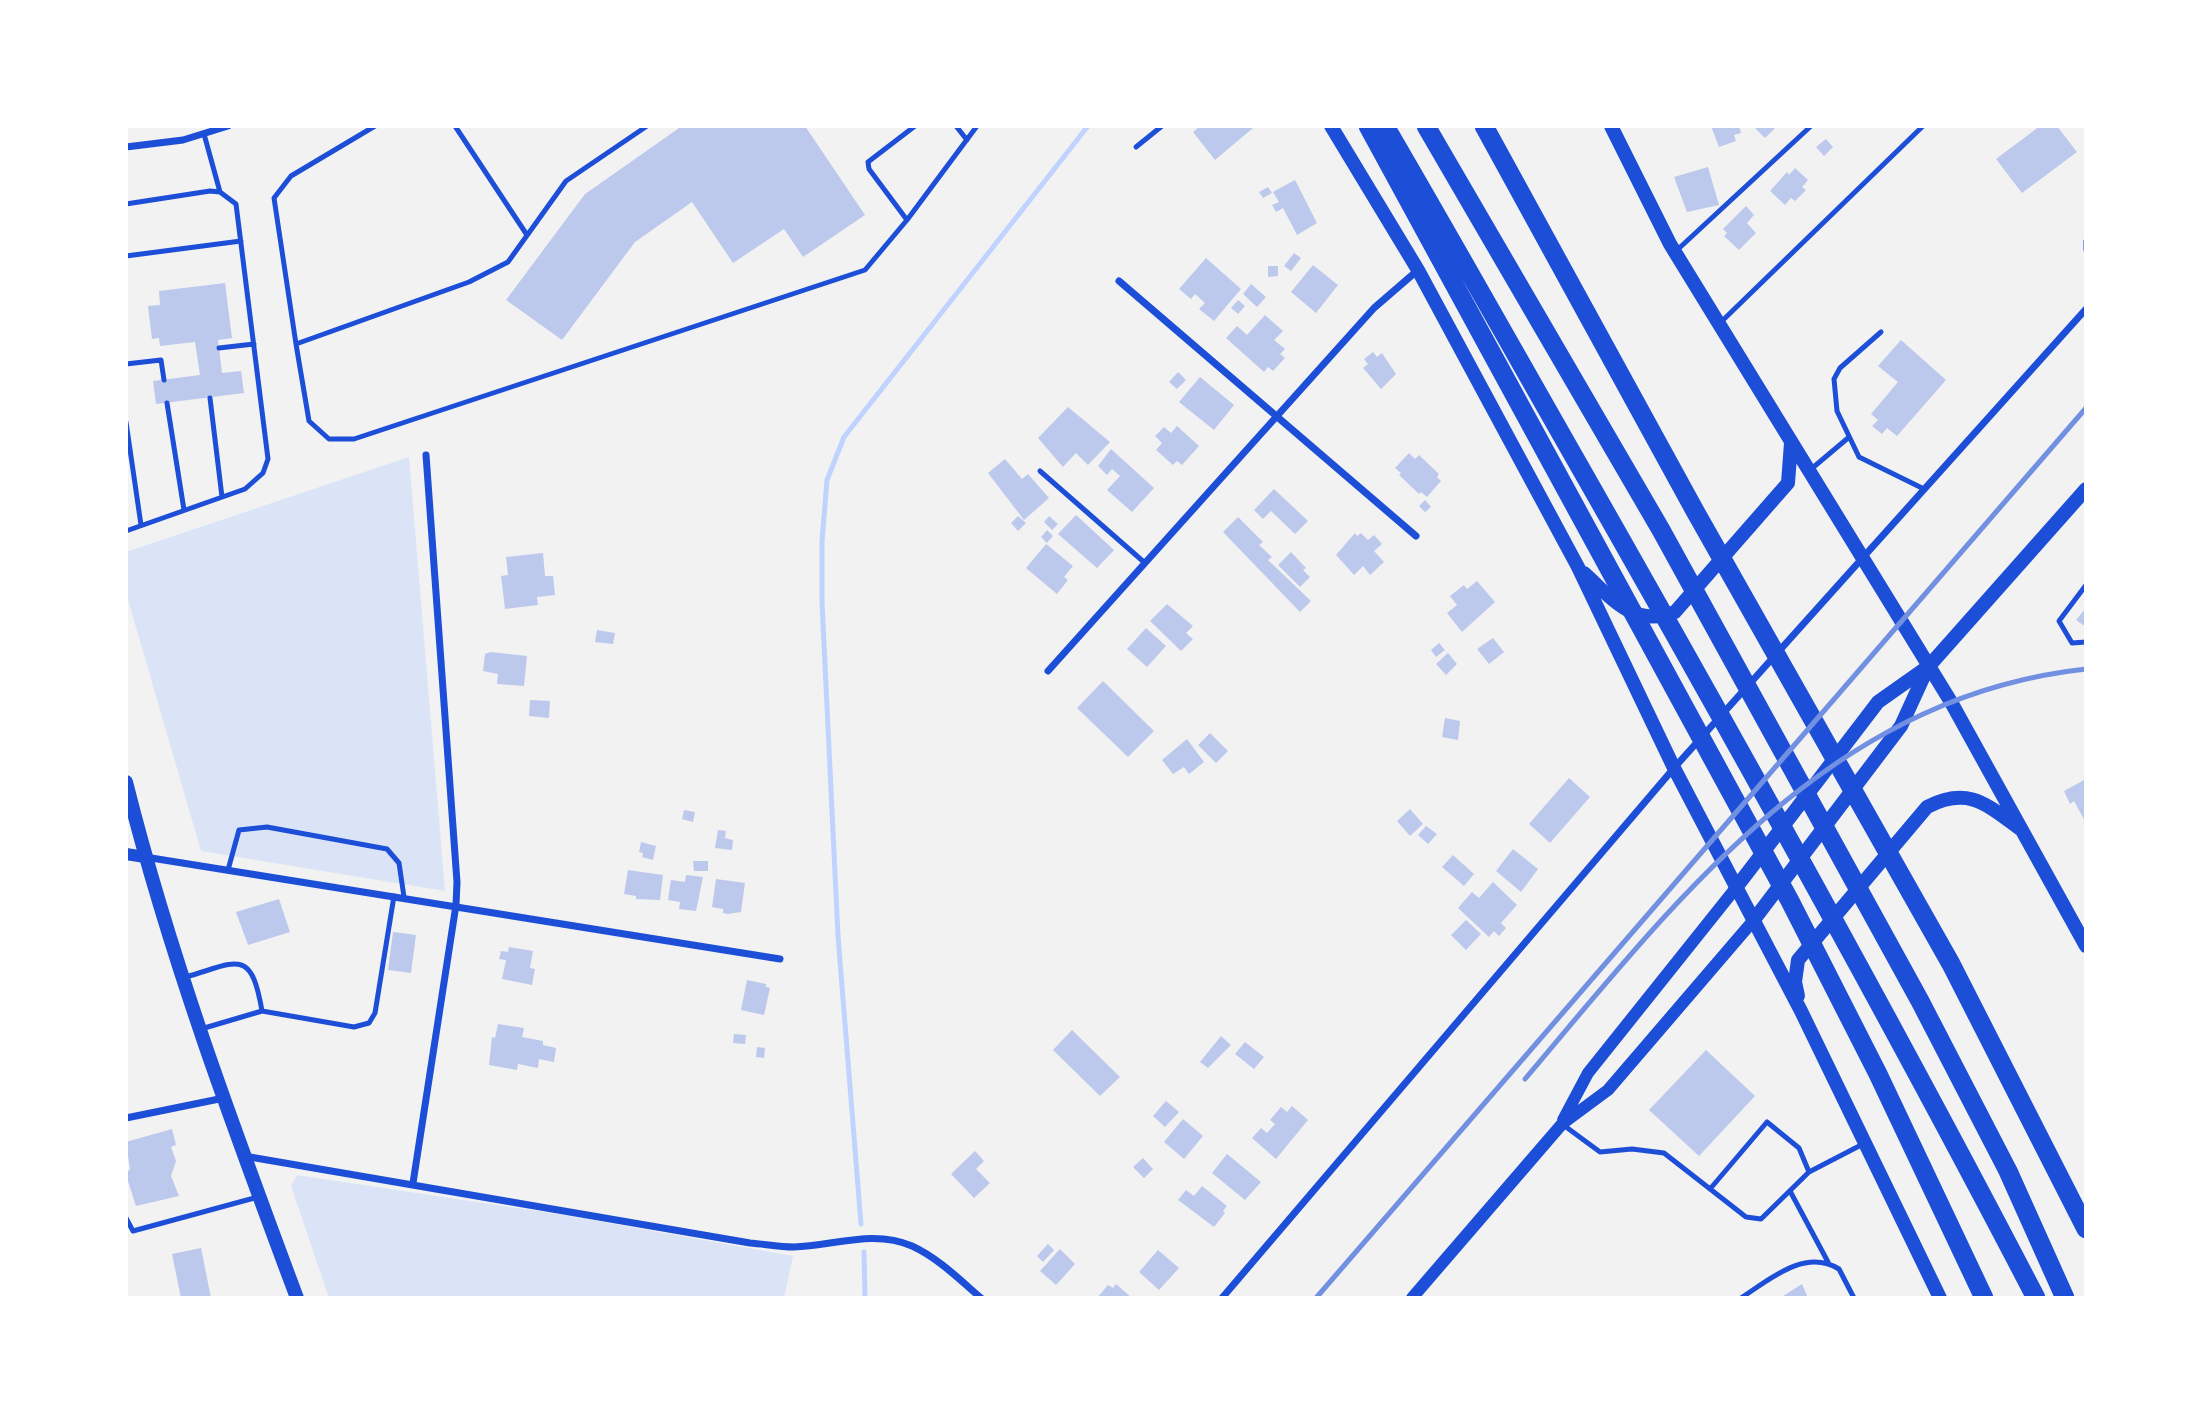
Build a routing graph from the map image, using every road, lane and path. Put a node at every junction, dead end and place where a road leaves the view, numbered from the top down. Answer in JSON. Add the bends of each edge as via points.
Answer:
{"nodes":[{"id":1,"x":228,"y":126,"type":"edge"},
{"id":2,"x":375,"y":126,"type":"edge"},
{"id":3,"x":455,"y":126,"type":"edge"},
{"id":4,"x":648,"y":126,"type":"edge"},
{"id":5,"x":915,"y":126,"type":"edge"},
{"id":6,"x":956,"y":126,"type":"edge"},
{"id":7,"x":977,"y":126,"type":"edge"},
{"id":8,"x":1162,"y":126,"type":"edge"},
{"id":9,"x":1331,"y":126,"type":"edge"},
{"id":10,"x":1368,"y":126,"type":"edge"},
{"id":11,"x":1385,"y":126,"type":"edge"},
{"id":12,"x":1426,"y":126,"type":"edge"},
{"id":13,"x":1484,"y":126,"type":"edge"},
{"id":14,"x":1612,"y":126,"type":"edge"},
{"id":15,"x":1811,"y":126,"type":"edge"},
{"id":16,"x":1923,"y":126,"type":"edge"},
{"id":17,"x":204,"y":134,"type":"junction"},
{"id":18,"x":967,"y":140,"type":"junction"},
{"id":19,"x":126,"y":147,"type":"edge"},
{"id":20,"x":1136,"y":147,"type":"dead end"},
{"id":21,"x":220,"y":192,"type":"junction"},
{"id":22,"x":126,"y":204,"type":"edge"},
{"id":23,"x":907,"y":220,"type":"junction"},
{"id":24,"x":527,"y":234,"type":"junction"},
{"id":25,"x":2086,"y":241,"type":"edge"},
{"id":26,"x":241,"y":242,"type":"junction"},
{"id":27,"x":2086,"y":250,"type":"edge"},
{"id":28,"x":1675,"y":252,"type":"junction"},
{"id":29,"x":126,"y":256,"type":"edge"},
{"id":30,"x":1418,"y":270,"type":"junction"},
{"id":31,"x":1119,"y":281,"type":"dead end"},
{"id":32,"x":2086,"y":309,"type":"edge"},
{"id":33,"x":1719,"y":324,"type":"junction"},
{"id":34,"x":1881,"y":332,"type":"dead end"},
{"id":35,"x":254,"y":344,"type":"junction"},
{"id":36,"x":296,"y":344,"type":"junction"},
{"id":37,"x":219,"y":348,"type":"dead end"},
{"id":38,"x":126,"y":363,"type":"edge"},
{"id":39,"x":164,"y":380,"type":"dead end"},
{"id":40,"x":209,"y":398,"type":"dead end"},
{"id":41,"x":167,"y":403,"type":"dead end"},
{"id":42,"x":1277,"y":416,"type":"junction"},
{"id":43,"x":126,"y":422,"type":"edge"},
{"id":44,"x":1848,"y":438,"type":"junction"},
{"id":45,"x":1791,"y":442,"type":"junction"},
{"id":46,"x":426,"y":455,"type":"dead end"},
{"id":47,"x":1040,"y":471,"type":"dead end"},
{"id":48,"x":1809,"y":471,"type":"junction"},
{"id":49,"x":1924,"y":489,"type":"junction"},
{"id":50,"x":2086,"y":489,"type":"edge"},
{"id":51,"x":222,"y":497,"type":"junction"},
{"id":52,"x":184,"y":510,"type":"junction"},
{"id":53,"x":141,"y":525,"type":"junction"},
{"id":54,"x":126,"y":531,"type":"edge"},
{"id":55,"x":1416,"y":536,"type":"dead end"},
{"id":56,"x":1863,"y":557,"type":"junction"},
{"id":57,"x":1145,"y":564,"type":"junction"},
{"id":58,"x":1578,"y":567,"type":"junction"},
{"id":59,"x":2086,"y":585,"type":"edge"},
{"id":60,"x":2086,"y":642,"type":"edge"},
{"id":61,"x":1929,"y":666,"type":"junction"},
{"id":62,"x":1048,"y":671,"type":"dead end"},
{"id":63,"x":1674,"y":768,"type":"junction"},
{"id":64,"x":127,"y":788,"type":"edge"},
{"id":65,"x":2023,"y":831,"type":"junction"},
{"id":66,"x":126,"y":854,"type":"edge"},
{"id":67,"x":145,"y":857,"type":"junction"},
{"id":68,"x":228,"y":870,"type":"junction"},
{"id":69,"x":1735,"y":889,"type":"junction"},
{"id":70,"x":394,"y":895,"type":"junction"},
{"id":71,"x":404,"y":897,"type":"junction"},
{"id":72,"x":456,"y":905,"type":"junction"},
{"id":73,"x":1753,"y":921,"type":"junction"},
{"id":74,"x":2086,"y":946,"type":"edge"},
{"id":75,"x":780,"y":959,"type":"dead end"},
{"id":76,"x":184,"y":978,"type":"junction"},
{"id":77,"x":262,"y":1011,"type":"junction"},
{"id":78,"x":1801,"y":1011,"type":"junction"},
{"id":79,"x":201,"y":1029,"type":"junction"},
{"id":80,"x":225,"y":1098,"type":"junction"},
{"id":81,"x":126,"y":1118,"type":"edge"},
{"id":82,"x":1562,"y":1124,"type":"junction"},
{"id":83,"x":1865,"y":1143,"type":"junction"},
{"id":84,"x":243,"y":1156,"type":"junction"},
{"id":85,"x":1809,"y":1172,"type":"junction"},
{"id":86,"x":413,"y":1183,"type":"junction"},
{"id":87,"x":1710,"y":1189,"type":"junction"},
{"id":88,"x":1790,"y":1191,"type":"junction"},
{"id":89,"x":259,"y":1197,"type":"junction"},
{"id":90,"x":126,"y":1218,"type":"edge"},
{"id":91,"x":2086,"y":1230,"type":"edge"},
{"id":92,"x":1828,"y":1262,"type":"junction"},
{"id":93,"x":297,"y":1298,"type":"edge"},
{"id":94,"x":981,"y":1298,"type":"edge"},
{"id":95,"x":1222,"y":1298,"type":"edge"},
{"id":96,"x":1412,"y":1298,"type":"edge"},
{"id":97,"x":1741,"y":1298,"type":"edge"},
{"id":98,"x":1854,"y":1298,"type":"edge"},
{"id":99,"x":1940,"y":1298,"type":"edge"},
{"id":100,"x":1984,"y":1298,"type":"edge"},
{"id":101,"x":2036,"y":1298,"type":"edge"},
{"id":102,"x":2065,"y":1298,"type":"edge"}],
"edges":[{"from":1,"to":17,"type":"street"},
{"from":2,"to":36,"type":"lane","via":[[291,176],[274,198]]},
{"from":3,"to":24,"type":"lane"},
{"from":4,"to":24,"type":"lane","via":[[566,181]]},
{"from":5,"to":23,"type":"lane","via":[[868,162]]},
{"from":6,"to":18,"type":"lane"},
{"from":7,"to":18,"type":"lane"},
{"from":8,"to":20,"type":"lane"},
{"from":9,"to":30,"type":"main road"},
{"from":10,"to":100,"type":"highway","via":[[1790,901]]},
{"from":11,"to":101,"type":"highway","via":[[1891,1026]]},
{"from":12,"to":102,"type":"highway","via":[[1661,530],[1920,1001],[2008,1171]]},
{"from":13,"to":91,"type":"highway","via":[[1951,964]]},
{"from":14,"to":28,"type":"main road"},
{"from":15,"to":28,"type":"lane"},
{"from":16,"to":33,"type":"lane"},
{"from":17,"to":19,"type":"street"},
{"from":17,"to":21,"type":"lane"},
{"from":18,"to":23,"type":"lane"},
{"from":21,"to":22,"type":"lane"},
{"from":21,"to":26,"type":"lane","via":[[236,204]]},
{"from":23,"to":36,"type":"lane","via":[[865,270],[354,439],[329,439],[309,421]]},
{"from":24,"to":36,"type":"lane","via":[[508,262],[469,282]]},
{"from":25,"to":27,"type":"lane"},
{"from":26,"to":29,"type":"lane"},
{"from":26,"to":35,"type":"lane"},
{"from":28,"to":33,"type":"main road"},
{"from":30,"to":42,"type":"street","via":[[1374,308]]},
{"from":30,"to":58,"type":"main road"},
{"from":31,"to":42,"type":"street"},
{"from":32,"to":49,"type":"street"},
{"from":33,"to":45,"type":"main road"},
{"from":34,"to":44,"type":"lane","via":[[1840,368],[1834,379],[1837,411]]},
{"from":35,"to":37,"type":"lane"},
{"from":35,"to":51,"type":"lane","via":[[268,460],[254,484]]},
{"from":38,"to":39,"type":"lane","via":[[160,360]]},
{"from":40,"to":51,"type":"lane"},
{"from":41,"to":52,"type":"lane"},
{"from":42,"to":55,"type":"street"},
{"from":42,"to":57,"type":"street"},
{"from":43,"to":53,"type":"lane"},
{"from":44,"to":48,"type":"lane"},
{"from":44,"to":49,"type":"lane","via":[[1859,457]]},
{"from":45,"to":48,"type":"main road"},
{"from":45,"to":58,"type":"main road","via":[[1788,483],[1675,612],[1659,618],[1641,617],[1621,607]]},
{"from":46,"to":72,"type":"street"},
{"from":47,"to":57,"type":"lane"},
{"from":48,"to":56,"type":"main road"},
{"from":49,"to":56,"type":"street"},
{"from":50,"to":61,"type":"main road"},
{"from":51,"to":52,"type":"lane"},
{"from":52,"to":53,"type":"lane"},
{"from":53,"to":54,"type":"lane"},
{"from":56,"to":61,"type":"main road"},
{"from":56,"to":63,"type":"street"},
{"from":57,"to":62,"type":"street"},
{"from":58,"to":63,"type":"main road"},
{"from":59,"to":60,"type":"lane","via":[[2059,621],[2072,643]]},
{"from":61,"to":65,"type":"main road"},
{"from":61,"to":69,"type":"main road","via":[[1878,702]]},
{"from":61,"to":73,"type":"main road","via":[[1900,726]]},
{"from":63,"to":69,"type":"main road"},
{"from":63,"to":95,"type":"street"},
{"from":64,"to":67,"type":"main road"},
{"from":65,"to":74,"type":"main road"},
{"from":65,"to":78,"type":"main road","via":[[1983,802],[1954,796],[1927,807],[1798,960],[1795,982]]},
{"from":66,"to":67,"type":"street"},
{"from":67,"to":68,"type":"street"},
{"from":67,"to":76,"type":"main road"},
{"from":68,"to":70,"type":"street"},
{"from":68,"to":71,"type":"lane","via":[[239,830],[267,827],[387,849],[399,863]]},
{"from":69,"to":73,"type":"main road"},
{"from":69,"to":82,"type":"street","via":[[1588,1073]]},
{"from":70,"to":71,"type":"street"},
{"from":70,"to":77,"type":"lane","via":[[375,1013],[369,1023],[354,1027]]},
{"from":71,"to":72,"type":"street"},
{"from":72,"to":75,"type":"street"},
{"from":72,"to":86,"type":"street"},
{"from":73,"to":78,"type":"main road"},
{"from":73,"to":82,"type":"street","via":[[1608,1090]]},
{"from":76,"to":77,"type":"lane","via":[[236,962],[244,965],[257,981]]},
{"from":76,"to":79,"type":"main road"},
{"from":77,"to":79,"type":"lane"},
{"from":78,"to":83,"type":"main road"},
{"from":79,"to":80,"type":"main road"},
{"from":80,"to":81,"type":"street"},
{"from":80,"to":84,"type":"main road"},
{"from":82,"to":87,"type":"lane","via":[[1601,1152],[1664,1153]]},
{"from":82,"to":96,"type":"street"},
{"from":83,"to":85,"type":"lane"},
{"from":83,"to":99,"type":"main road"},
{"from":84,"to":86,"type":"street"},
{"from":84,"to":89,"type":"main road"},
{"from":85,"to":87,"type":"lane","via":[[1799,1148],[1767,1122]]},
{"from":85,"to":88,"type":"lane"},
{"from":86,"to":94,"type":"street","via":[[750,1243],[792,1247],[882,1238],[929,1255]]},
{"from":87,"to":88,"type":"lane","via":[[1746,1217],[1761,1219]]},
{"from":88,"to":92,"type":"lane"},
{"from":89,"to":90,"type":"lane","via":[[133,1231]]},
{"from":89,"to":93,"type":"main road"},
{"from":92,"to":97,"type":"lane","via":[[1790,1266]]},
{"from":92,"to":98,"type":"lane","via":[[1839,1269]]}]}
